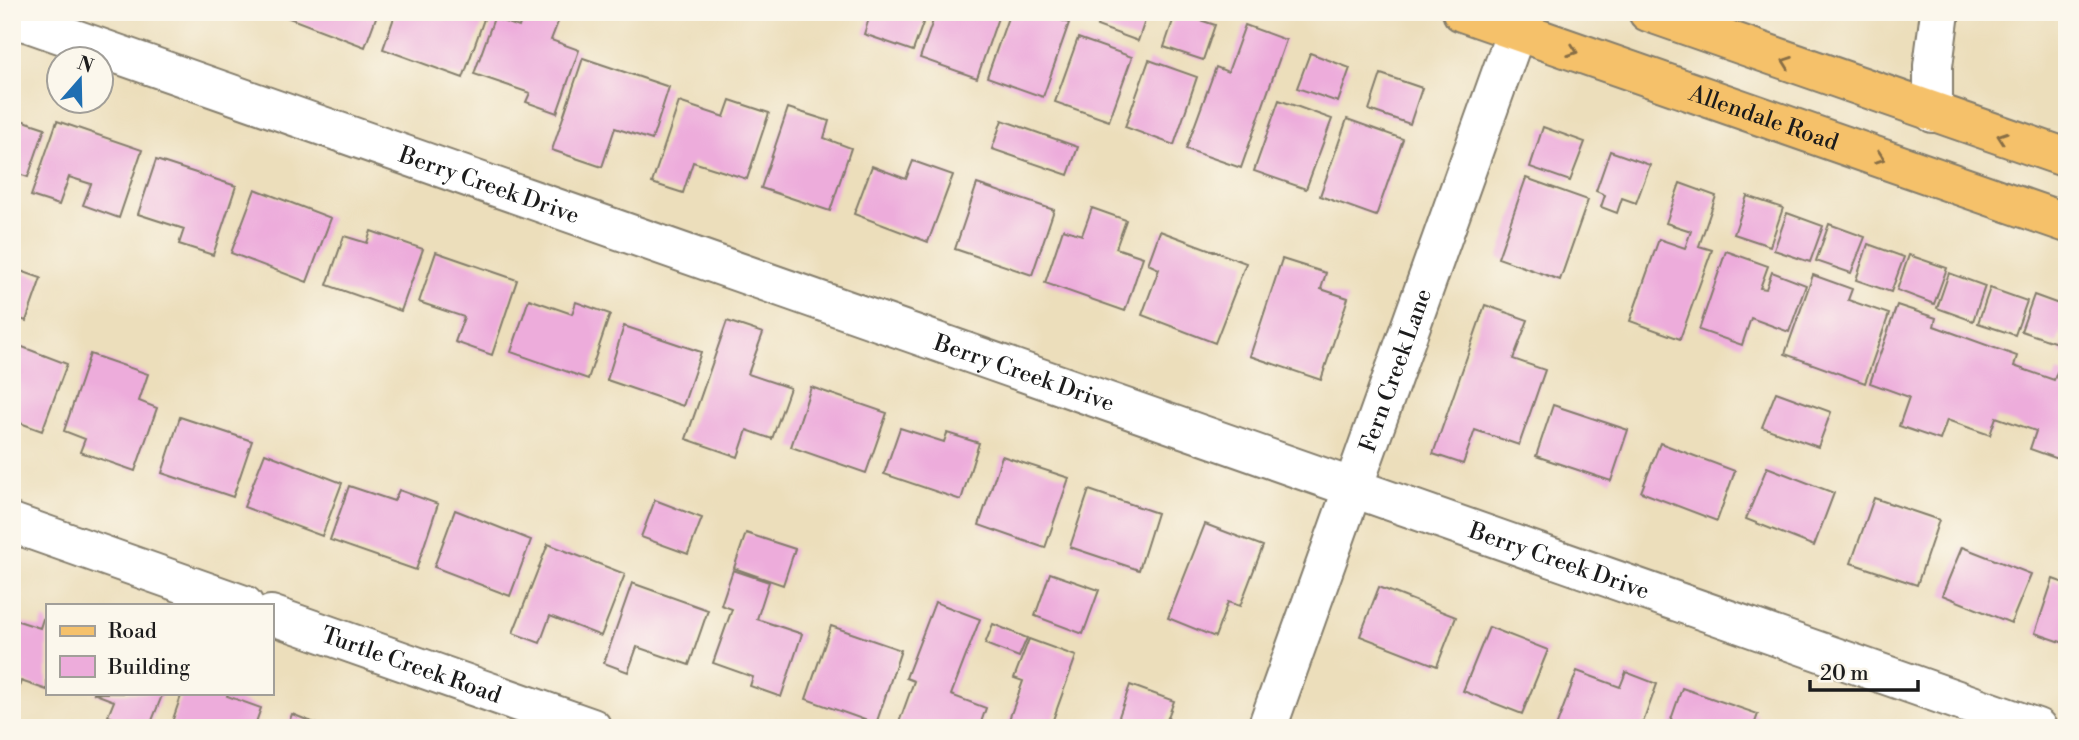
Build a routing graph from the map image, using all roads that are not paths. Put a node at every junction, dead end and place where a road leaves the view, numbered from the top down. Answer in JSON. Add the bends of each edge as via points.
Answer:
{"nodes":[{"id":1,"x":1462,"y":12,"type":"edge"},
{"id":2,"x":1648,"y":12,"type":"edge"},
{"id":3,"x":1940,"y":12,"type":"edge"},
{"id":4,"x":12,"y":18,"type":"edge"},
{"id":5,"x":1519,"y":22,"type":"edge"},
{"id":6,"x":1933,"y":113,"type":"junction"},
{"id":7,"x":2067,"y":158,"type":"edge"},
{"id":8,"x":1919,"y":172,"type":"junction"},
{"id":9,"x":2067,"y":223,"type":"edge"},
{"id":10,"x":1352,"y":488,"type":"junction"},
{"id":11,"x":12,"y":523,"type":"edge"},
{"id":12,"x":241,"y":604,"type":"edge"},
{"id":13,"x":273,"y":616,"type":"edge"},
{"id":14,"x":592,"y":728,"type":"edge"},
{"id":15,"x":1267,"y":728,"type":"edge"},
{"id":16,"x":2038,"y":728,"type":"edge"}],
"edges":[{"from":1,"to":5,"type":"main road","name":"Allendale Road"},
{"from":6,"to":2,"type":"main road","one_way":true},
{"from":3,"to":6,"type":"street"},
{"from":4,"to":10,"type":"street","name":"Berry Creek Drive"},
{"from":5,"to":8,"type":"main road","name":"Allendale Road","one_way":true},
{"from":5,"to":10,"type":"street","name":"Fern Creek Lane"},
{"from":7,"to":6,"type":"main road","one_way":true},
{"from":6,"to":8,"type":"main road"},
{"from":8,"to":9,"type":"main road","name":"Allendale Road"},
{"from":10,"to":15,"type":"street","name":"Fern Creek Lane"},
{"from":10,"to":16,"type":"street","name":"Berry Creek Drive"},
{"from":11,"to":12,"type":"street"},
{"from":13,"to":14,"type":"street","name":"Turtle Creek Road"}]}
